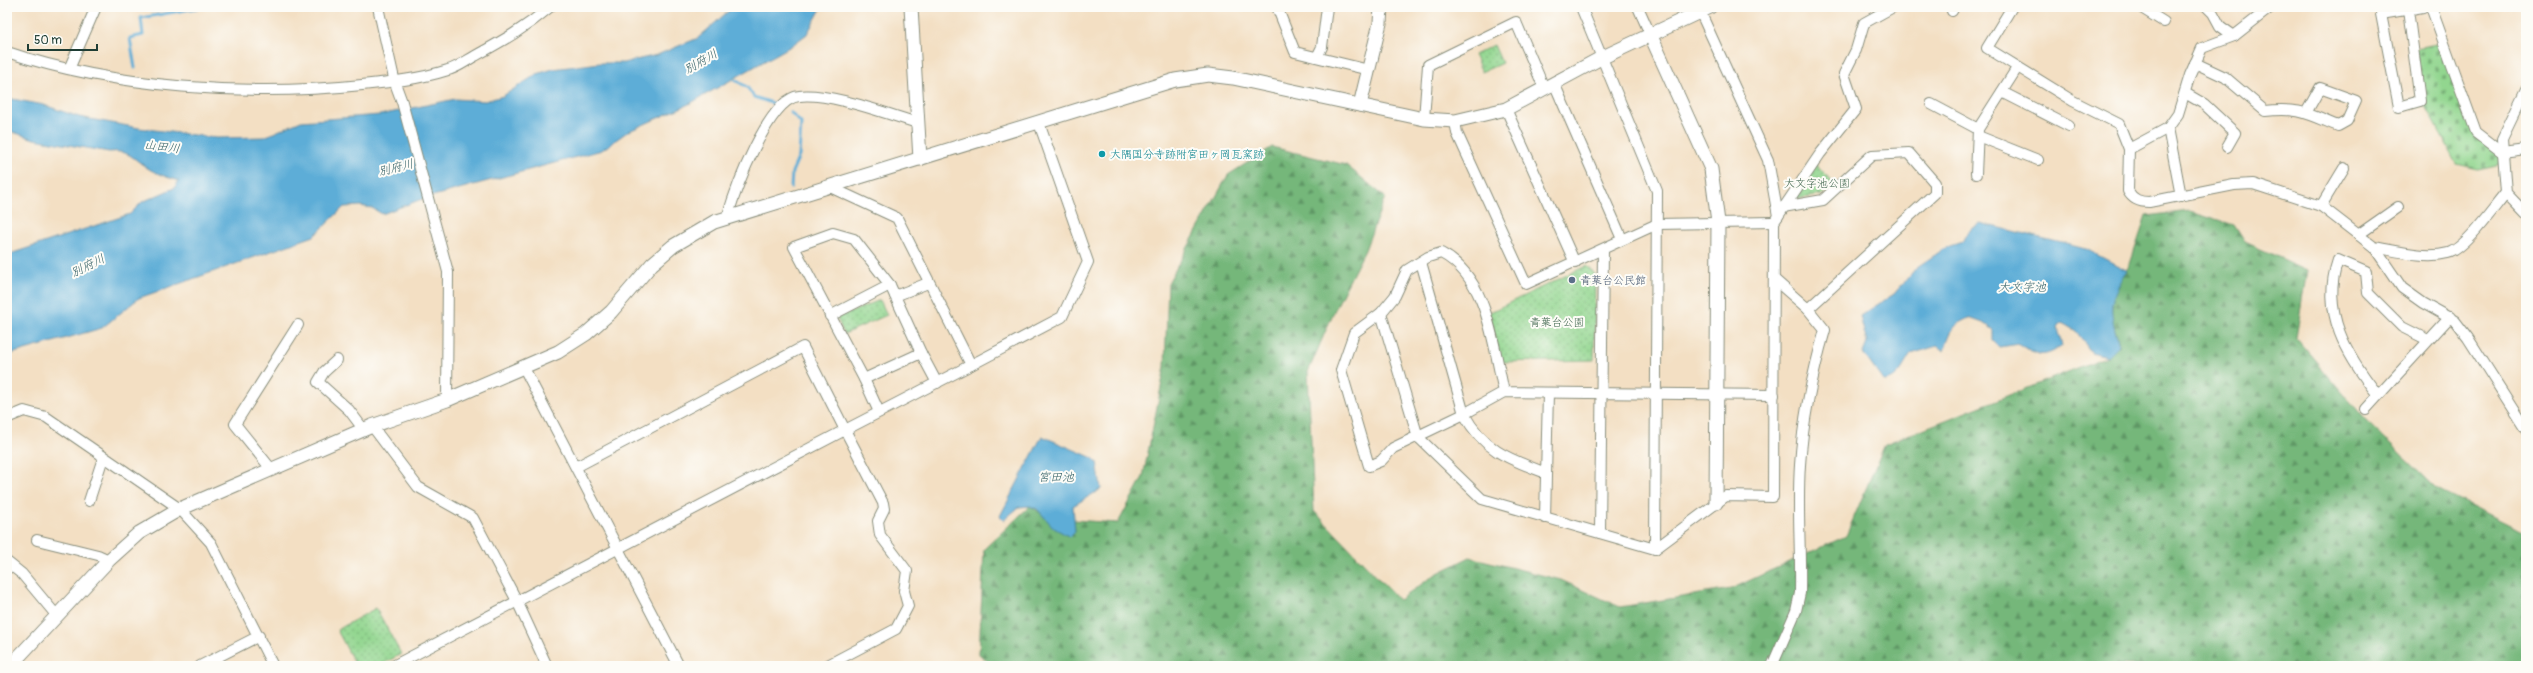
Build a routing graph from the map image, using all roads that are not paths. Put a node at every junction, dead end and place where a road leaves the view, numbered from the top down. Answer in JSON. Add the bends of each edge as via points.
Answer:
{"nodes":[{"id":1,"x":96,"y":7,"type":"edge"},
{"id":2,"x":378,"y":7,"type":"edge"},
{"id":3,"x":550,"y":7,"type":"edge"},
{"id":4,"x":911,"y":7,"type":"edge"},
{"id":5,"x":1277,"y":7,"type":"edge"},
{"id":6,"x":1327,"y":7,"type":"edge"},
{"id":7,"x":1381,"y":7,"type":"edge"},
{"id":8,"x":1581,"y":7,"type":"edge"},
{"id":9,"x":1638,"y":7,"type":"edge"},
{"id":10,"x":1893,"y":7,"type":"edge"},
{"id":11,"x":2012,"y":7,"type":"edge"},
{"id":12,"x":2140,"y":7,"type":"edge"},
{"id":13,"x":2207,"y":7,"type":"edge"},
{"id":14,"x":2271,"y":7,"type":"edge"},
{"id":15,"x":2423,"y":7,"type":"edge"},
{"id":16,"x":2431,"y":7,"type":"edge"},
{"id":17,"x":1703,"y":9,"type":"edge"},
{"id":18,"x":2408,"y":10,"type":"junction"},
{"id":19,"x":2164,"y":22,"type":"dead end"},
{"id":20,"x":1650,"y":34,"type":"junction"},
{"id":21,"x":2234,"y":36,"type":"junction"},
{"id":22,"x":7,"y":52,"type":"edge"},
{"id":23,"x":1317,"y":57,"type":"junction"},
{"id":24,"x":1601,"y":58,"type":"junction"},
{"id":25,"x":2195,"y":63,"type":"junction"},
{"id":26,"x":2017,"y":68,"type":"junction"},
{"id":27,"x":69,"y":69,"type":"junction"},
{"id":28,"x":1369,"y":70,"type":"junction"},
{"id":29,"x":395,"y":83,"type":"junction"},
{"id":30,"x":1549,"y":85,"type":"junction"},
{"id":31,"x":2526,"y":89,"type":"edge"},
{"id":32,"x":2002,"y":92,"type":"junction"},
{"id":33,"x":2185,"y":93,"type":"junction"},
{"id":34,"x":1931,"y":104,"type":"dead end"},
{"id":35,"x":1360,"y":105,"type":"junction"},
{"id":36,"x":1506,"y":109,"type":"junction"},
{"id":37,"x":2306,"y":112,"type":"junction"},
{"id":38,"x":1424,"y":119,"type":"junction"},
{"id":39,"x":1455,"y":121,"type":"junction"},
{"id":40,"x":918,"y":123,"type":"junction"},
{"id":41,"x":1039,"y":123,"type":"junction"},
{"id":42,"x":2070,"y":126,"type":"dead end"},
{"id":43,"x":2168,"y":128,"type":"junction"},
{"id":44,"x":1978,"y":132,"type":"junction"},
{"id":45,"x":2227,"y":147,"type":"dead end"},
{"id":46,"x":2128,"y":149,"type":"junction"},
{"id":47,"x":2526,"y":149,"type":"edge"},
{"id":48,"x":2502,"y":152,"type":"junction"},
{"id":49,"x":920,"y":159,"type":"junction"},
{"id":50,"x":2038,"y":160,"type":"dead end"},
{"id":51,"x":2344,"y":168,"type":"dead end"},
{"id":52,"x":1976,"y":174,"type":"dead end"},
{"id":53,"x":830,"y":187,"type":"junction"},
{"id":54,"x":2506,"y":193,"type":"junction"},
{"id":55,"x":2181,"y":196,"type":"junction"},
{"id":56,"x":2321,"y":206,"type":"junction"},
{"id":57,"x":2398,"y":207,"type":"dead end"},
{"id":58,"x":2526,"y":214,"type":"edge"},
{"id":59,"x":1778,"y":215,"type":"junction"},
{"id":60,"x":727,"y":218,"type":"junction"},
{"id":61,"x":1718,"y":222,"type":"junction"},
{"id":62,"x":1658,"y":224,"type":"junction"},
{"id":63,"x":2358,"y":235,"type":"junction"},
{"id":64,"x":1622,"y":239,"type":"junction"},
{"id":65,"x":2374,"y":247,"type":"junction"},
{"id":66,"x":1603,"y":250,"type":"junction"},
{"id":67,"x":1421,"y":262,"type":"junction"},
{"id":68,"x":1575,"y":263,"type":"junction"},
{"id":69,"x":1775,"y":280,"type":"junction"},
{"id":70,"x":928,"y":283,"type":"junction"},
{"id":71,"x":890,"y":285,"type":"junction"},
{"id":72,"x":895,"y":296,"type":"junction"},
{"id":73,"x":1808,"y":309,"type":"junction"},
{"id":74,"x":1381,"y":313,"type":"junction"},
{"id":75,"x":830,"y":316,"type":"junction"},
{"id":76,"x":2450,"y":317,"type":"junction"},
{"id":77,"x":298,"y":325,"type":"dead end"},
{"id":78,"x":2428,"y":340,"type":"junction"},
{"id":79,"x":921,"y":353,"type":"junction"},
{"id":80,"x":337,"y":360,"type":"dead end"},
{"id":81,"x":971,"y":365,"type":"junction"},
{"id":82,"x":524,"y":368,"type":"junction"},
{"id":83,"x":864,"y":379,"type":"junction"},
{"id":84,"x":937,"y":383,"type":"junction"},
{"id":85,"x":1504,"y":392,"type":"junction"},
{"id":86,"x":1548,"y":393,"type":"junction"},
{"id":87,"x":1601,"y":393,"type":"junction"},
{"id":88,"x":1658,"y":394,"type":"junction"},
{"id":89,"x":1717,"y":394,"type":"junction"},
{"id":90,"x":1774,"y":395,"type":"junction"},
{"id":91,"x":2378,"y":395,"type":"junction"},
{"id":92,"x":447,"y":400,"type":"junction"},
{"id":93,"x":2366,"y":409,"type":"dead end"},
{"id":94,"x":878,"y":412,"type":"junction"},
{"id":95,"x":1464,"y":414,"type":"junction"},
{"id":96,"x":7,"y":418,"type":"edge"},
{"id":97,"x":368,"y":428,"type":"junction"},
{"id":98,"x":2526,"y":429,"type":"edge"},
{"id":99,"x":845,"y":430,"type":"junction"},
{"id":100,"x":1418,"y":437,"type":"junction"},
{"id":101,"x":103,"y":458,"type":"junction"},
{"id":102,"x":576,"y":467,"type":"junction"},
{"id":103,"x":272,"y":470,"type":"junction"},
{"id":104,"x":1546,"y":473,"type":"junction"},
{"id":105,"x":90,"y":501,"type":"dead end"},
{"id":106,"x":1716,"y":503,"type":"junction"},
{"id":107,"x":180,"y":509,"type":"junction"},
{"id":108,"x":1545,"y":518,"type":"junction"},
{"id":109,"x":1600,"y":533,"type":"junction"},
{"id":110,"x":37,"y":540,"type":"dead end"},
{"id":111,"x":618,"y":549,"type":"junction"},
{"id":112,"x":1655,"y":549,"type":"junction"},
{"id":113,"x":109,"y":560,"type":"junction"},
{"id":114,"x":7,"y":562,"type":"edge"},
{"id":115,"x":517,"y":601,"type":"junction"},
{"id":116,"x":57,"y":616,"type":"junction"},
{"id":117,"x":259,"y":636,"type":"junction"},
{"id":118,"x":10,"y":666,"type":"edge"},
{"id":119,"x":200,"y":666,"type":"edge"},
{"id":120,"x":273,"y":666,"type":"edge"},
{"id":121,"x":393,"y":666,"type":"edge"},
{"id":122,"x":547,"y":666,"type":"edge"},
{"id":123,"x":679,"y":666,"type":"edge"},
{"id":124,"x":826,"y":666,"type":"edge"},
{"id":125,"x":1772,"y":666,"type":"edge"}],
"edges":[{"from":1,"to":27,"type":"street"},
{"from":2,"to":29,"type":"street"},
{"from":3,"to":29,"type":"street","via":[[524,29],[449,70]]},
{"from":4,"to":40,"type":"street"},
{"from":5,"to":23,"type":"street","via":[[1295,52]]},
{"from":6,"to":23,"type":"street","via":[[1322,47]]},
{"from":7,"to":28,"type":"street","via":[[1380,23]]},
{"from":8,"to":24,"type":"street"},
{"from":9,"to":20,"type":"street"},
{"from":10,"to":59,"type":"street","via":[[1864,23],[1856,50],[1844,74],[1856,109],[1820,154]]},
{"from":11,"to":26,"type":"street","via":[[1987,48]]},
{"from":12,"to":19,"type":"street"},
{"from":13,"to":21,"type":"street","via":[[2220,26]]},
{"from":14,"to":21,"type":"street"},
{"from":15,"to":18,"type":"street"},
{"from":16,"to":48,"type":"street","via":[[2476,132]]},
{"from":17,"to":20,"type":"street"},
{"from":17,"to":59,"type":"street","via":[[1768,160]]},
{"from":18,"to":18,"type":"street","via":[[2381,14],[2399,107],[2420,101]]},
{"from":20,"to":24,"type":"street"},
{"from":20,"to":61,"type":"street","via":[[1711,169]]},
{"from":21,"to":25,"type":"street","via":[[2202,48]]},
{"from":22,"to":27,"type":"street"},
{"from":23,"to":28,"type":"street"},
{"from":24,"to":30,"type":"street"},
{"from":24,"to":62,"type":"street","via":[[1657,191]]},
{"from":25,"to":33,"type":"street"},
{"from":25,"to":37,"type":"street","via":[[2225,78],[2265,110],[2288,108]]},
{"from":26,"to":32,"type":"street"},
{"from":26,"to":46,"type":"street","via":[[2119,124]]},
{"from":27,"to":29,"type":"street","via":[[137,83],[257,89],[317,90]]},
{"from":28,"to":35,"type":"street"},
{"from":29,"to":92,"type":"street","via":[[448,272]]},
{"from":30,"to":36,"type":"street"},
{"from":30,"to":38,"type":"street","via":[[1516,22],[1428,66]]},
{"from":30,"to":64,"type":"street"},
{"from":31,"to":48,"type":"street","via":[[2502,139]]},
{"from":32,"to":42,"type":"street"},
{"from":32,"to":44,"type":"street"},
{"from":33,"to":43,"type":"street","via":[[2178,114]]},
{"from":33,"to":45,"type":"street","via":[[2204,104],[2235,133]]},
{"from":34,"to":44,"type":"street"},
{"from":35,"to":38,"type":"street"},
{"from":35,"to":41,"type":"street","via":[[1208,75],[1175,80]]},
{"from":36,"to":39,"type":"street"},
{"from":36,"to":68,"type":"street"},
{"from":37,"to":37,"type":"street","via":[[2338,126],[2347,121],[2356,101],[2320,88]]},
{"from":38,"to":39,"type":"street"},
{"from":39,"to":68,"type":"street","via":[[1457,133],[1526,284]]},
{"from":40,"to":49,"type":"street"},
{"from":40,"to":60,"type":"street","via":[[826,98],[799,96],[787,99],[766,125],[734,195]]},
{"from":41,"to":49,"type":"street"},
{"from":41,"to":81,"type":"street","via":[[1088,262],[1062,317]]},
{"from":43,"to":46,"type":"street"},
{"from":43,"to":55,"type":"street"},
{"from":44,"to":50,"type":"street"},
{"from":44,"to":52,"type":"street"},
{"from":46,"to":55,"type":"street","via":[[2128,191],[2131,197],[2140,202],[2149,202]]},
{"from":47,"to":48,"type":"street"},
{"from":48,"to":54,"type":"street"},
{"from":49,"to":53,"type":"street"},
{"from":51,"to":56,"type":"street"},
{"from":53,"to":60,"type":"street"},
{"from":53,"to":70,"type":"street","via":[[896,218]]},
{"from":54,"to":58,"type":"street"},
{"from":54,"to":65,"type":"street","via":[[2461,245],[2449,253],[2412,253]]},
{"from":55,"to":56,"type":"street","via":[[2234,185],[2253,184]]},
{"from":56,"to":63,"type":"street"},
{"from":57,"to":63,"type":"street"},
{"from":59,"to":61,"type":"street"},
{"from":59,"to":69,"type":"street"},
{"from":59,"to":73,"type":"street","via":[[1823,200],[1872,155],[1909,153],[1935,183],[1935,194]]},
{"from":60,"to":82,"type":"street","via":[[714,222],[673,246],[652,264],[611,312],[586,334],[558,352]]},
{"from":61,"to":62,"type":"street"},
{"from":61,"to":89,"type":"street"},
{"from":62,"to":64,"type":"street"},
{"from":62,"to":88,"type":"street"},
{"from":63,"to":65,"type":"street"},
{"from":64,"to":66,"type":"street"},
{"from":65,"to":76,"type":"street","via":[[2402,288]]},
{"from":66,"to":68,"type":"street"},
{"from":66,"to":87,"type":"street"},
{"from":67,"to":74,"type":"street","via":[[1408,270],[1395,296]]},
{"from":67,"to":85,"type":"street","via":[[1441,253],[1452,258],[1479,295],[1487,317]]},
{"from":67,"to":95,"type":"street"},
{"from":69,"to":73,"type":"street"},
{"from":69,"to":90,"type":"street"},
{"from":70,"to":72,"type":"street"},
{"from":70,"to":81,"type":"street"},
{"from":71,"to":72,"type":"street"},
{"from":71,"to":75,"type":"street"},
{"from":71,"to":75,"type":"street","via":[[854,239],[833,233],[794,247]]},
{"from":72,"to":79,"type":"street"},
{"from":73,"to":125,"type":"street","via":[[1825,330],[1811,378],[1801,450],[1800,593],[1796,611]]},
{"from":74,"to":100,"type":"street"},
{"from":74,"to":100,"type":"street","via":[[1354,333],[1341,370],[1369,466],[1381,460],[1393,448]]},
{"from":75,"to":83,"type":"street"},
{"from":76,"to":78,"type":"street"},
{"from":76,"to":98,"type":"street","via":[[2468,338]]},
{"from":77,"to":103,"type":"street","via":[[235,424]]},
{"from":78,"to":91,"type":"street"},
{"from":78,"to":91,"type":"street","via":[[2402,327],[2368,293],[2366,272],[2338,260],[2333,274],[2337,326],[2355,367]]},
{"from":79,"to":83,"type":"street"},
{"from":79,"to":84,"type":"street"},
{"from":80,"to":97,"type":"street","via":[[318,382]]},
{"from":81,"to":84,"type":"street"},
{"from":82,"to":92,"type":"street"},
{"from":82,"to":102,"type":"street"},
{"from":83,"to":94,"type":"street"},
{"from":84,"to":94,"type":"street"},
{"from":85,"to":86,"type":"street"},
{"from":85,"to":95,"type":"street"},
{"from":86,"to":87,"type":"street"},
{"from":86,"to":104,"type":"street"},
{"from":87,"to":88,"type":"street"},
{"from":87,"to":109,"type":"street"},
{"from":88,"to":89,"type":"street"},
{"from":88,"to":112,"type":"street"},
{"from":89,"to":90,"type":"street"},
{"from":89,"to":106,"type":"street"},
{"from":90,"to":106,"type":"street","via":[[1773,497],[1726,496]]},
{"from":91,"to":93,"type":"street"},
{"from":92,"to":97,"type":"street"},
{"from":94,"to":99,"type":"street"},
{"from":95,"to":100,"type":"street"},
{"from":95,"to":104,"type":"street","via":[[1480,439],[1497,453]]},
{"from":96,"to":101,"type":"street","via":[[24,411],[46,417]]},
{"from":97,"to":103,"type":"street"},
{"from":97,"to":115,"type":"street","via":[[418,487],[473,518]]},
{"from":99,"to":102,"type":"street","via":[[803,347]]},
{"from":99,"to":111,"type":"street"},
{"from":99,"to":124,"type":"street","via":[[883,504],[877,528],[880,535],[907,571],[904,591],[908,606],[896,629]]},
{"from":100,"to":108,"type":"street","via":[[1482,499]]},
{"from":101,"to":105,"type":"street"},
{"from":101,"to":107,"type":"street"},
{"from":102,"to":111,"type":"street"},
{"from":103,"to":107,"type":"street"},
{"from":104,"to":108,"type":"street"},
{"from":106,"to":112,"type":"street"},
{"from":107,"to":113,"type":"street","via":[[139,533]]},
{"from":107,"to":117,"type":"street","via":[[211,543]]},
{"from":108,"to":109,"type":"street"},
{"from":109,"to":112,"type":"street"},
{"from":110,"to":113,"type":"street"},
{"from":111,"to":115,"type":"street"},
{"from":111,"to":123,"type":"street"},
{"from":113,"to":116,"type":"street"},
{"from":114,"to":116,"type":"street","via":[[22,574]]},
{"from":115,"to":121,"type":"street"},
{"from":115,"to":122,"type":"street"},
{"from":116,"to":118,"type":"street"},
{"from":117,"to":119,"type":"street"},
{"from":117,"to":120,"type":"street"}]}
